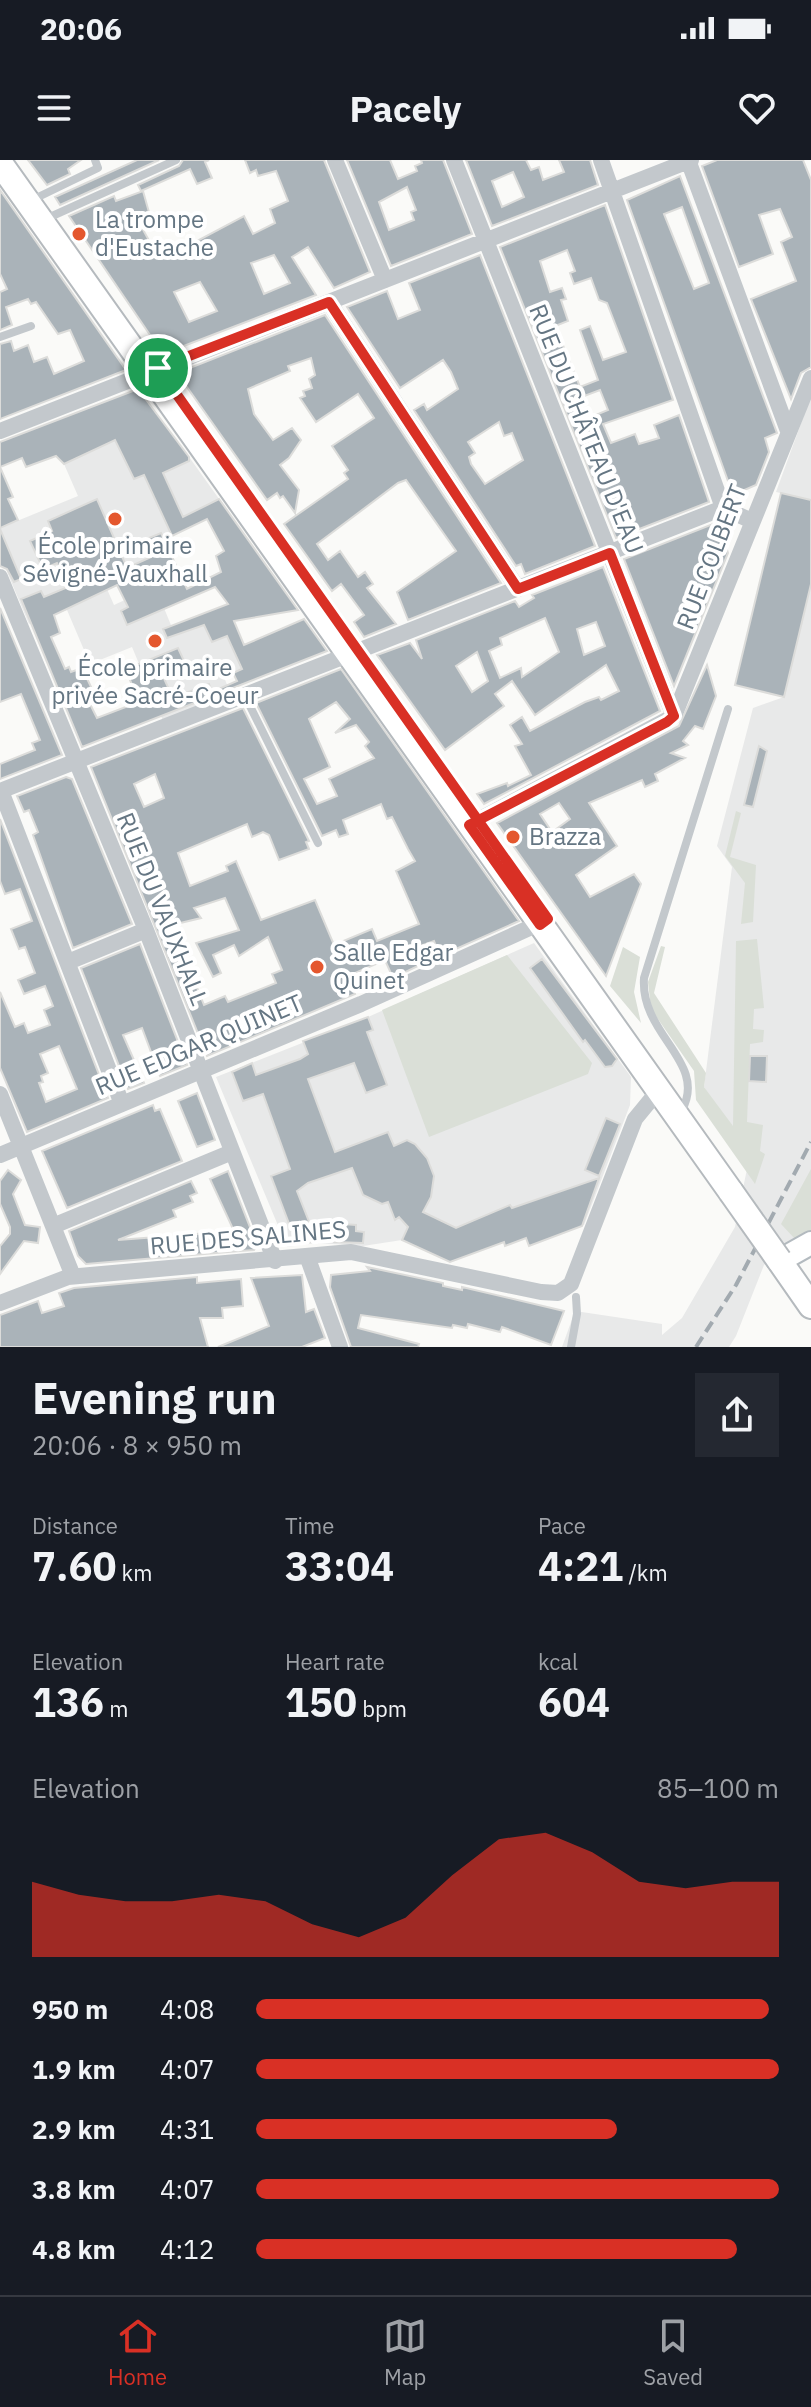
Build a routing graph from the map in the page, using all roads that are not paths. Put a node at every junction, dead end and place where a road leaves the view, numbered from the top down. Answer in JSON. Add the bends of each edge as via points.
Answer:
{"nodes":[{"id":1,"x":9,"y":160,"type":"edge"},
{"id":2,"x":176,"y":160,"type":"edge"},
{"id":3,"x":335,"y":160,"type":"edge"},
{"id":4,"x":454,"y":160,"type":"edge"},
{"id":5,"x":601,"y":160,"type":"edge"},
{"id":6,"x":689,"y":160,"type":"edge"},
{"id":7,"x":0,"y":163,"type":"edge"},
{"id":8,"x":96,"y":164,"type":"edge"},
{"id":9,"x":612,"y":190,"type":"junction"},
{"id":10,"x":38,"y":206,"type":"junction"},
{"id":11,"x":485,"y":240,"type":"junction"},
{"id":12,"x":385,"y":280,"type":"junction"},
{"id":13,"x":329,"y":302,"type":"junction"},
{"id":14,"x":31,"y":326,"type":"dead end"},
{"id":15,"x":0,"y":337,"type":"edge"},
{"id":16,"x":154,"y":371,"type":"junction"},
{"id":17,"x":811,"y":378,"type":"edge"},
{"id":18,"x":0,"y":431,"type":"edge"},
{"id":19,"x":788,"y":431,"type":"junction"},
{"id":20,"x":723,"y":508,"type":"junction"},
{"id":21,"x":752,"y":521,"type":"junction"},
{"id":22,"x":610,"y":553,"type":"junction"},
{"id":23,"x":0,"y":577,"type":"edge"},
{"id":24,"x":518,"y":589,"type":"junction"},
{"id":25,"x":355,"y":653,"type":"junction"},
{"id":26,"x":245,"y":696,"type":"junction"},
{"id":27,"x":728,"y":709,"type":"dead end"},
{"id":28,"x":674,"y":716,"type":"junction"},
{"id":29,"x":77,"y":761,"type":"junction"},
{"id":30,"x":0,"y":791,"type":"edge"},
{"id":31,"x":473,"y":823,"type":"junction"},
{"id":32,"x":318,"y":843,"type":"dead end"},
{"id":33,"x":544,"y":922,"type":"junction"},
{"id":34,"x":146,"y":930,"type":"junction"},
{"id":35,"x":68,"y":962,"type":"junction"},
{"id":36,"x":201,"y":1071,"type":"junction"},
{"id":37,"x":658,"y":1091,"type":"junction"},
{"id":38,"x":0,"y":1094,"type":"edge"},
{"id":39,"x":122,"y":1104,"type":"junction"},
{"id":40,"x":682,"y":1110,"type":"junction"},
{"id":41,"x":21,"y":1146,"type":"junction"},
{"id":42,"x":232,"y":1152,"type":"junction"},
{"id":43,"x":0,"y":1155,"type":"edge"},
{"id":44,"x":735,"y":1188,"type":"junction"},
{"id":45,"x":53,"y":1226,"type":"junction"},
{"id":46,"x":789,"y":1254,"type":"edge"},
{"id":47,"x":307,"y":1256,"type":"junction"},
{"id":48,"x":275,"y":1261,"type":"junction"},
{"id":49,"x":73,"y":1276,"type":"junction"},
{"id":50,"x":811,"y":1283,"type":"edge"},
{"id":51,"x":576,"y":1297,"type":"dead end"},
{"id":52,"x":0,"y":1303,"type":"edge"},
{"id":53,"x":811,"y":1306,"type":"edge"},
{"id":54,"x":340,"y":1347,"type":"edge"},
{"id":55,"x":571,"y":1347,"type":"edge"}],
"edges":[{"from":1,"to":10,"type":"main road"},
{"from":2,"to":10,"type":"lane"},
{"from":3,"to":12,"type":"street"},
{"from":4,"to":11,"type":"street","name":"RUE DU CHÂTEAU D'EAU"},
{"from":5,"to":9,"type":"street"},
{"from":6,"to":9,"type":"street"},
{"from":6,"to":19,"type":"street"},
{"from":7,"to":10,"type":"main road"},
{"from":8,"to":10,"type":"lane"},
{"from":9,"to":11,"type":"street"},
{"from":9,"to":20,"type":"street"},
{"from":10,"to":16,"type":"main road"},
{"from":11,"to":12,"type":"street"},
{"from":11,"to":22,"type":"street","name":"RUE DU CHÂTEAU D'EAU"},
{"from":12,"to":13,"type":"street"},
{"from":13,"to":16,"type":"street"},
{"from":13,"to":24,"type":"street"},
{"from":14,"to":15,"type":"lane"},
{"from":16,"to":18,"type":"street"},
{"from":16,"to":25,"type":"main road"},
{"from":17,"to":19,"type":"street","name":"RUE COLBERT"},
{"from":19,"to":21,"type":"street","name":"RUE COLBERT"},
{"from":20,"to":21,"type":"street"},
{"from":20,"to":22,"type":"street"},
{"from":21,"to":28,"type":"street","name":"RUE COLBERT"},
{"from":22,"to":24,"type":"street"},
{"from":22,"to":28,"type":"street","name":"RUE DU CHÂTEAU D'EAU"},
{"from":23,"to":29,"type":"street","name":"RUE DU VAUXHALL"},
{"from":24,"to":25,"type":"street"},
{"from":25,"to":26,"type":"street"},
{"from":25,"to":31,"type":"main road"},
{"from":26,"to":29,"type":"street"},
{"from":26,"to":32,"type":"lane"},
{"from":27,"to":40,"type":"lane","via":[[644,978],[648,1013],[689,1080]]},
{"from":28,"to":31,"type":"street"},
{"from":29,"to":30,"type":"street"},
{"from":29,"to":34,"type":"street","name":"RUE DU VAUXHALL"},
{"from":30,"to":35,"type":"street"},
{"from":31,"to":33,"type":"main road"},
{"from":33,"to":36,"type":"street","name":"RUE EDGAR QUINET"},
{"from":33,"to":37,"type":"main road"},
{"from":33,"to":40,"type":"main road"},
{"from":34,"to":35,"type":"street"},
{"from":34,"to":36,"type":"street","name":"RUE DU VAUXHALL"},
{"from":35,"to":39,"type":"street"},
{"from":36,"to":39,"type":"street","name":"RUE EDGAR QUINET"},
{"from":36,"to":42,"type":"street","name":"RUE DU VAUXHALL"},
{"from":37,"to":44,"type":"main road"},
{"from":37,"to":47,"type":"street","name":"RUE DES SALINES","via":[[635,1119],[564,1291],[541,1292],[358,1252]]},
{"from":38,"to":41,"type":"street"},
{"from":39,"to":41,"type":"street","name":"RUE EDGAR QUINET"},
{"from":40,"to":44,"type":"main road"},
{"from":41,"to":43,"type":"street","name":"RUE EDGAR QUINET"},
{"from":41,"to":45,"type":"street"},
{"from":42,"to":45,"type":"street"},
{"from":42,"to":48,"type":"street","name":"RUE DU VAUXHALL"},
{"from":44,"to":46,"type":"main road","bridge":true},
{"from":45,"to":49,"type":"street"},
{"from":46,"to":50,"type":"main road"},
{"from":46,"to":53,"type":"main road"},
{"from":47,"to":48,"type":"street","name":"RUE DES SALINES"},
{"from":47,"to":54,"type":"street"},
{"from":48,"to":49,"type":"street","name":"RUE DES SALINES"},
{"from":49,"to":52,"type":"street","name":"RUE DES SALINES"},
{"from":51,"to":55,"type":"lane"}]}
